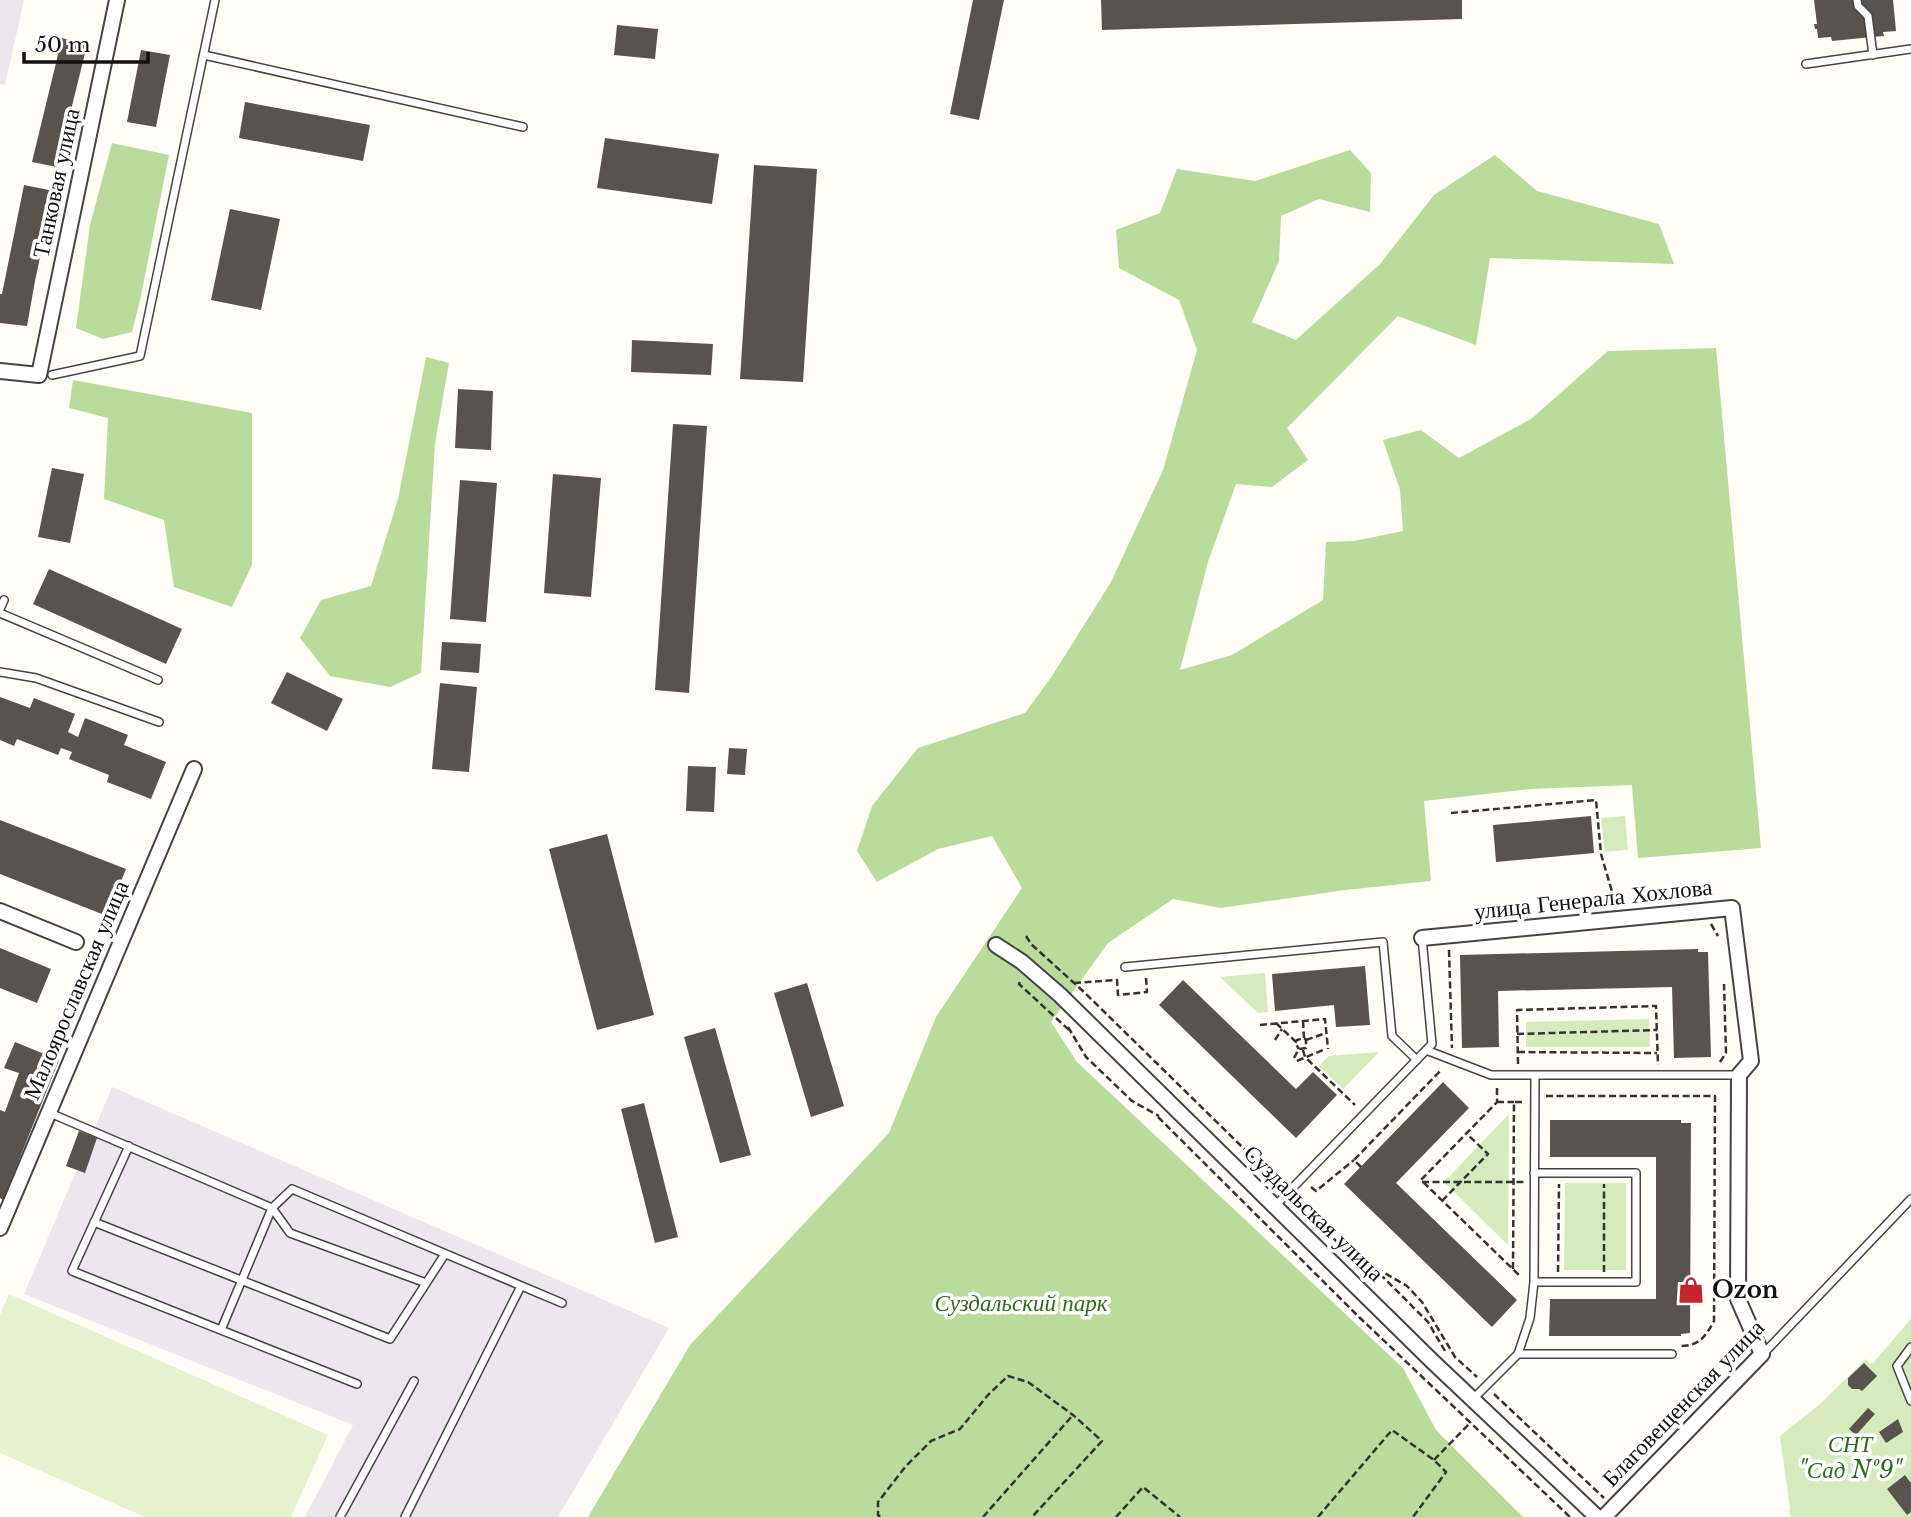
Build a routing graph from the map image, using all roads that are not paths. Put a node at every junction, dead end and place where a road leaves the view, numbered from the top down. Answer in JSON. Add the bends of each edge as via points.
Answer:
{"nodes":[{"id":1,"x":117,"y":0,"type":"edge"},
{"id":2,"x":215,"y":0,"type":"edge"},
{"id":3,"x":1857,"y":0,"type":"edge"},
{"id":4,"x":1911,"y":49,"type":"edge"},
{"id":5,"x":204,"y":55,"type":"junction"},
{"id":6,"x":1873,"y":55,"type":"junction"},
{"id":7,"x":1806,"y":64,"type":"dead end"},
{"id":8,"x":523,"y":127,"type":"dead end"},
{"id":9,"x":0,"y":371,"type":"edge"},
{"id":10,"x":45,"y":375,"type":"junction"},
{"id":11,"x":4,"y":600,"type":"dead end"},
{"id":12,"x":0,"y":611,"type":"edge"},
{"id":13,"x":0,"y":672,"type":"edge"},
{"id":14,"x":158,"y":680,"type":"dead end"},
{"id":15,"x":159,"y":722,"type":"dead end"},
{"id":16,"x":194,"y":769,"type":"dead end"},
{"id":17,"x":0,"y":911,"type":"edge"},
{"id":18,"x":1422,"y":939,"type":"joint"},
{"id":19,"x":76,"y":942,"type":"dead end"},
{"id":20,"x":996,"y":945,"type":"dead end"},
{"id":21,"x":1125,"y":967,"type":"dead end"},
{"id":22,"x":1426,"y":1050,"type":"junction"},
{"id":23,"x":1417,"y":1060,"type":"junction"},
{"id":24,"x":1535,"y":1075,"type":"junction"},
{"id":25,"x":1739,"y":1075,"type":"junction"},
{"id":26,"x":50,"y":1113,"type":"junction"},
{"id":27,"x":129,"y":1146,"type":"junction"},
{"id":28,"x":1534,"y":1177,"type":"junction"},
{"id":29,"x":1911,"y":1199,"type":"edge"},
{"id":30,"x":1275,"y":1207,"type":"junction"},
{"id":31,"x":272,"y":1208,"type":"junction"},
{"id":32,"x":94,"y":1222,"type":"junction"},
{"id":33,"x":0,"y":1228,"type":"edge"},
{"id":34,"x":445,"y":1254,"type":"junction"},
{"id":35,"x":242,"y":1281,"type":"junction"},
{"id":36,"x":1534,"y":1282,"type":"junction"},
{"id":37,"x":426,"y":1283,"type":"junction"},
{"id":38,"x":521,"y":1286,"type":"junction"},
{"id":39,"x":562,"y":1303,"type":"dead end"},
{"id":40,"x":221,"y":1330,"type":"junction"},
{"id":41,"x":1911,"y":1347,"type":"edge"},
{"id":42,"x":1518,"y":1354,"type":"junction"},
{"id":43,"x":1672,"y":1354,"type":"road end"},
{"id":44,"x":1762,"y":1354,"type":"junction"},
{"id":45,"x":414,"y":1381,"type":"dead end"},
{"id":46,"x":357,"y":1384,"type":"dead end"},
{"id":47,"x":1911,"y":1401,"type":"edge"},
{"id":48,"x":1478,"y":1405,"type":"junction"},
{"id":49,"x":1609,"y":1512,"type":"edge"},
{"id":50,"x":340,"y":1517,"type":"edge"},
{"id":51,"x":405,"y":1517,"type":"edge"},
{"id":52,"x":1597,"y":1517,"type":"edge"}],
"edges":[{"from":1,"to":10,"type":"street","name":"Танковая улица"},
{"from":2,"to":5,"type":"lane"},
{"from":3,"to":6,"type":"lane","via":[[1868,16]]},
{"from":4,"to":6,"type":"lane"},
{"from":5,"to":8,"type":"lane"},
{"from":5,"to":10,"type":"lane","via":[[140,356]]},
{"from":6,"to":7,"type":"lane"},
{"from":9,"to":10,"type":"street"},
{"from":11,"to":12,"type":"lane"},
{"from":12,"to":14,"type":"lane"},
{"from":13,"to":15,"type":"lane","via":[[36,678]]},
{"from":16,"to":26,"type":"street","name":"Малоярославская улица"},
{"from":17,"to":19,"type":"street"},
{"from":18,"to":22,"type":"lane","via":[[1432,1044]]},
{"from":18,"to":25,"type":"street","name":"улица Генерала Хохлова","via":[[1732,908],[1751,1061]]},
{"from":20,"to":30,"type":"street","name":"Суздальская улица","via":[[1060,995]]},
{"from":21,"to":23,"type":"lane","via":[[1383,942],[1392,1036]]},
{"from":22,"to":23,"type":"lane"},
{"from":22,"to":24,"type":"lane","via":[[1491,1074]]},
{"from":23,"to":30,"type":"lane"},
{"from":24,"to":25,"type":"lane"},
{"from":24,"to":28,"type":"lane"},
{"from":25,"to":44,"type":"street","name":"улица Генерала Хохлова","via":[[1738,1299]]},
{"from":26,"to":27,"type":"lane"},
{"from":26,"to":33,"type":"street","name":"Малоярославская улица"},
{"from":27,"to":31,"type":"lane"},
{"from":27,"to":32,"type":"lane"},
{"from":28,"to":36,"type":"lane"},
{"from":28,"to":36,"type":"lane","via":[[1636,1173],[1636,1282]]},
{"from":29,"to":44,"type":"lane","name":"Благовещенская улица"},
{"from":30,"to":48,"type":"street","name":"Суздальская улица"},
{"from":31,"to":34,"type":"lane","via":[[292,1189]]},
{"from":31,"to":35,"type":"lane"},
{"from":31,"to":37,"type":"lane","via":[[290,1233]]},
{"from":32,"to":35,"type":"lane"},
{"from":32,"to":40,"type":"lane","via":[[72,1271]]},
{"from":34,"to":37,"type":"lane"},
{"from":34,"to":38,"type":"lane"},
{"from":35,"to":37,"type":"lane","via":[[390,1339]]},
{"from":35,"to":40,"type":"lane"},
{"from":36,"to":42,"type":"lane","via":[[1530,1318]]},
{"from":38,"to":39,"type":"lane"},
{"from":38,"to":51,"type":"lane"},
{"from":40,"to":46,"type":"lane"},
{"from":41,"to":47,"type":"lane","via":[[1897,1366]]},
{"from":42,"to":43,"type":"lane"},
{"from":42,"to":48,"type":"lane","via":[[1486,1386]]},
{"from":44,"to":49,"type":"street","name":"Благовещенская улица"},
{"from":45,"to":50,"type":"lane"},
{"from":48,"to":52,"type":"street","name":"Суздальская улица"}]}
